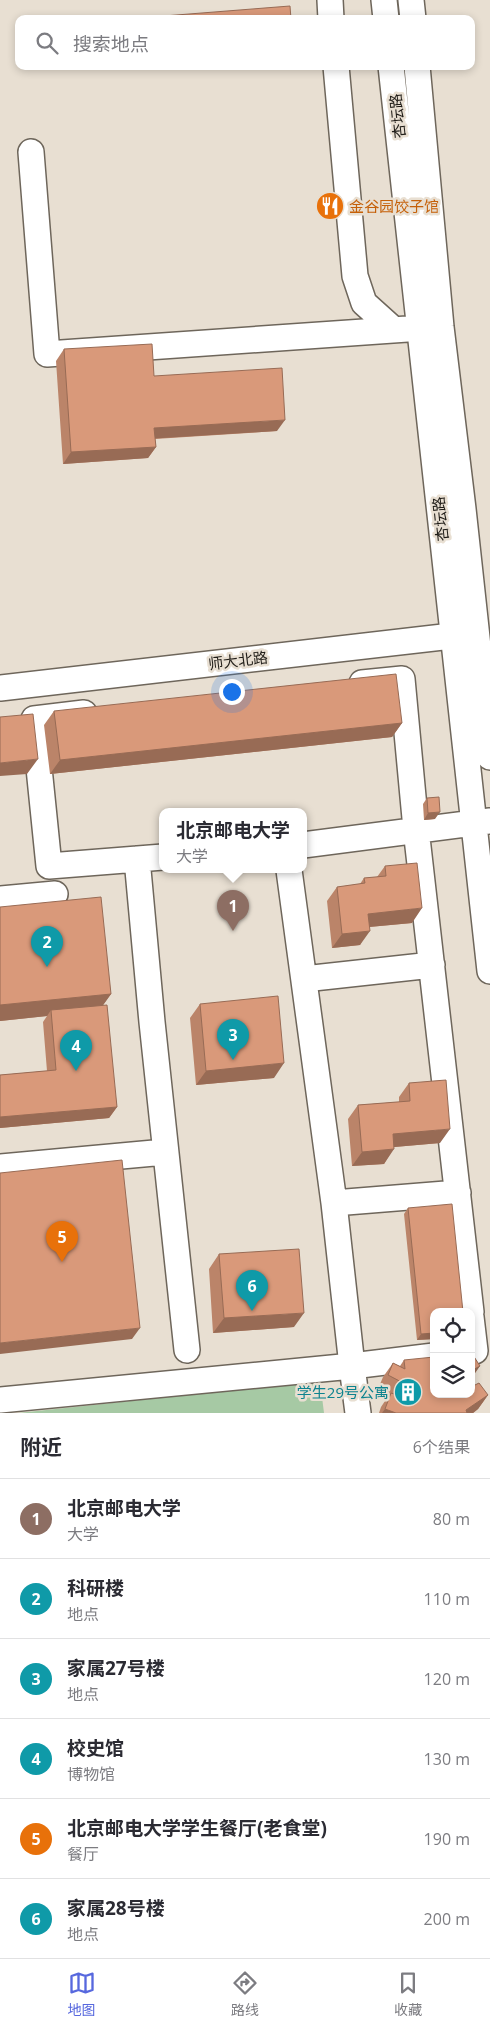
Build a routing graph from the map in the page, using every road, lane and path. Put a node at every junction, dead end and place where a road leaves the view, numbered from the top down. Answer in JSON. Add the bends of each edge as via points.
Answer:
{"nodes":[{"id":1,"x":330,"y":0,"type":"edge"},
{"id":2,"x":384,"y":0,"type":"edge"},
{"id":3,"x":411,"y":0,"type":"edge"},
{"id":4,"x":331,"y":15,"type":"edge"},
{"id":5,"x":386,"y":15,"type":"edge"},
{"id":6,"x":413,"y":15,"type":"edge"},
{"id":7,"x":336,"y":70,"type":"edge"},
{"id":8,"x":392,"y":70,"type":"edge"},
{"id":9,"x":417,"y":70,"type":"edge"},
{"id":10,"x":31,"y":152,"type":"dead end"},
{"id":11,"x":430,"y":327,"type":"junction"},
{"id":12,"x":394,"y":330,"type":"junction"},
{"id":13,"x":473,"y":633,"type":"edge"},
{"id":14,"x":342,"y":685,"type":"edge"},
{"id":15,"x":0,"y":688,"type":"edge"},
{"id":16,"x":104,"y":711,"type":"edge"},
{"id":17,"x":490,"y":757,"type":"edge"},
{"id":18,"x":482,"y":822,"type":"edge"},
{"id":19,"x":416,"y":830,"type":"junction"},
{"id":20,"x":307,"y":844,"type":"edge"},
{"id":21,"x":159,"y":857,"type":"edge"},
{"id":22,"x":137,"y":859,"type":"junction"},
{"id":23,"x":289,"y":873,"type":"edge"},
{"id":24,"x":55,"y":894,"type":"dead end"},
{"id":25,"x":0,"y":899,"type":"edge"},
{"id":26,"x":432,"y":965,"type":"junction"},
{"id":27,"x":490,"y":971,"type":"edge"},
{"id":28,"x":304,"y":979,"type":"junction"},
{"id":29,"x":165,"y":1152,"type":"junction"},
{"id":30,"x":0,"y":1167,"type":"edge"},
{"id":31,"x":458,"y":1193,"type":"junction"},
{"id":32,"x":334,"y":1203,"type":"junction"},
{"id":33,"x":471,"y":1308,"type":"edge"},
{"id":34,"x":187,"y":1350,"type":"dead end"},
{"id":35,"x":430,"y":1356,"type":"edge"},
{"id":36,"x":352,"y":1366,"type":"junction"},
{"id":37,"x":0,"y":1400,"type":"edge"},
{"id":38,"x":358,"y":1413,"type":"edge"}],
"edges":[{"from":1,"to":4,"type":"street"},
{"from":2,"to":5,"type":"street"},
{"from":3,"to":6,"type":"street"},
{"from":7,"to":12,"type":"street","via":[[355,276],[364,303]]},
{"from":8,"to":11,"type":"street","name":"杏坛路"},
{"from":9,"to":11,"type":"street","name":"杏坛路"},
{"from":10,"to":12,"type":"street","via":[[47,354]]},
{"from":11,"to":12,"type":"street"},
{"from":11,"to":13,"type":"street","name":"杏坛路","via":[[463,509]]},
{"from":13,"to":15,"type":"street","name":"师大北路"},
{"from":13,"to":17,"type":"street","name":"杏坛路"},
{"from":13,"to":18,"type":"street","name":"杏坛路"},
{"from":14,"to":19,"type":"street","via":[[402,678]]},
{"from":16,"to":22,"type":"street","via":[[34,719],[49,866]]},
{"from":18,"to":19,"type":"street"},
{"from":18,"to":27,"type":"street","name":"杏坛路"},
{"from":19,"to":20,"type":"street"},
{"from":19,"to":26,"type":"street"},
{"from":21,"to":22,"type":"street"},
{"from":22,"to":29,"type":"street"},
{"from":23,"to":28,"type":"street"},
{"from":24,"to":25,"type":"street"},
{"from":26,"to":28,"type":"street"},
{"from":26,"to":31,"type":"street"},
{"from":28,"to":32,"type":"street"},
{"from":29,"to":30,"type":"street"},
{"from":29,"to":34,"type":"street"},
{"from":31,"to":32,"type":"street"},
{"from":31,"to":33,"type":"street"},
{"from":32,"to":36,"type":"street"},
{"from":35,"to":36,"type":"street"},
{"from":36,"to":37,"type":"street"},
{"from":36,"to":38,"type":"street"}]}
